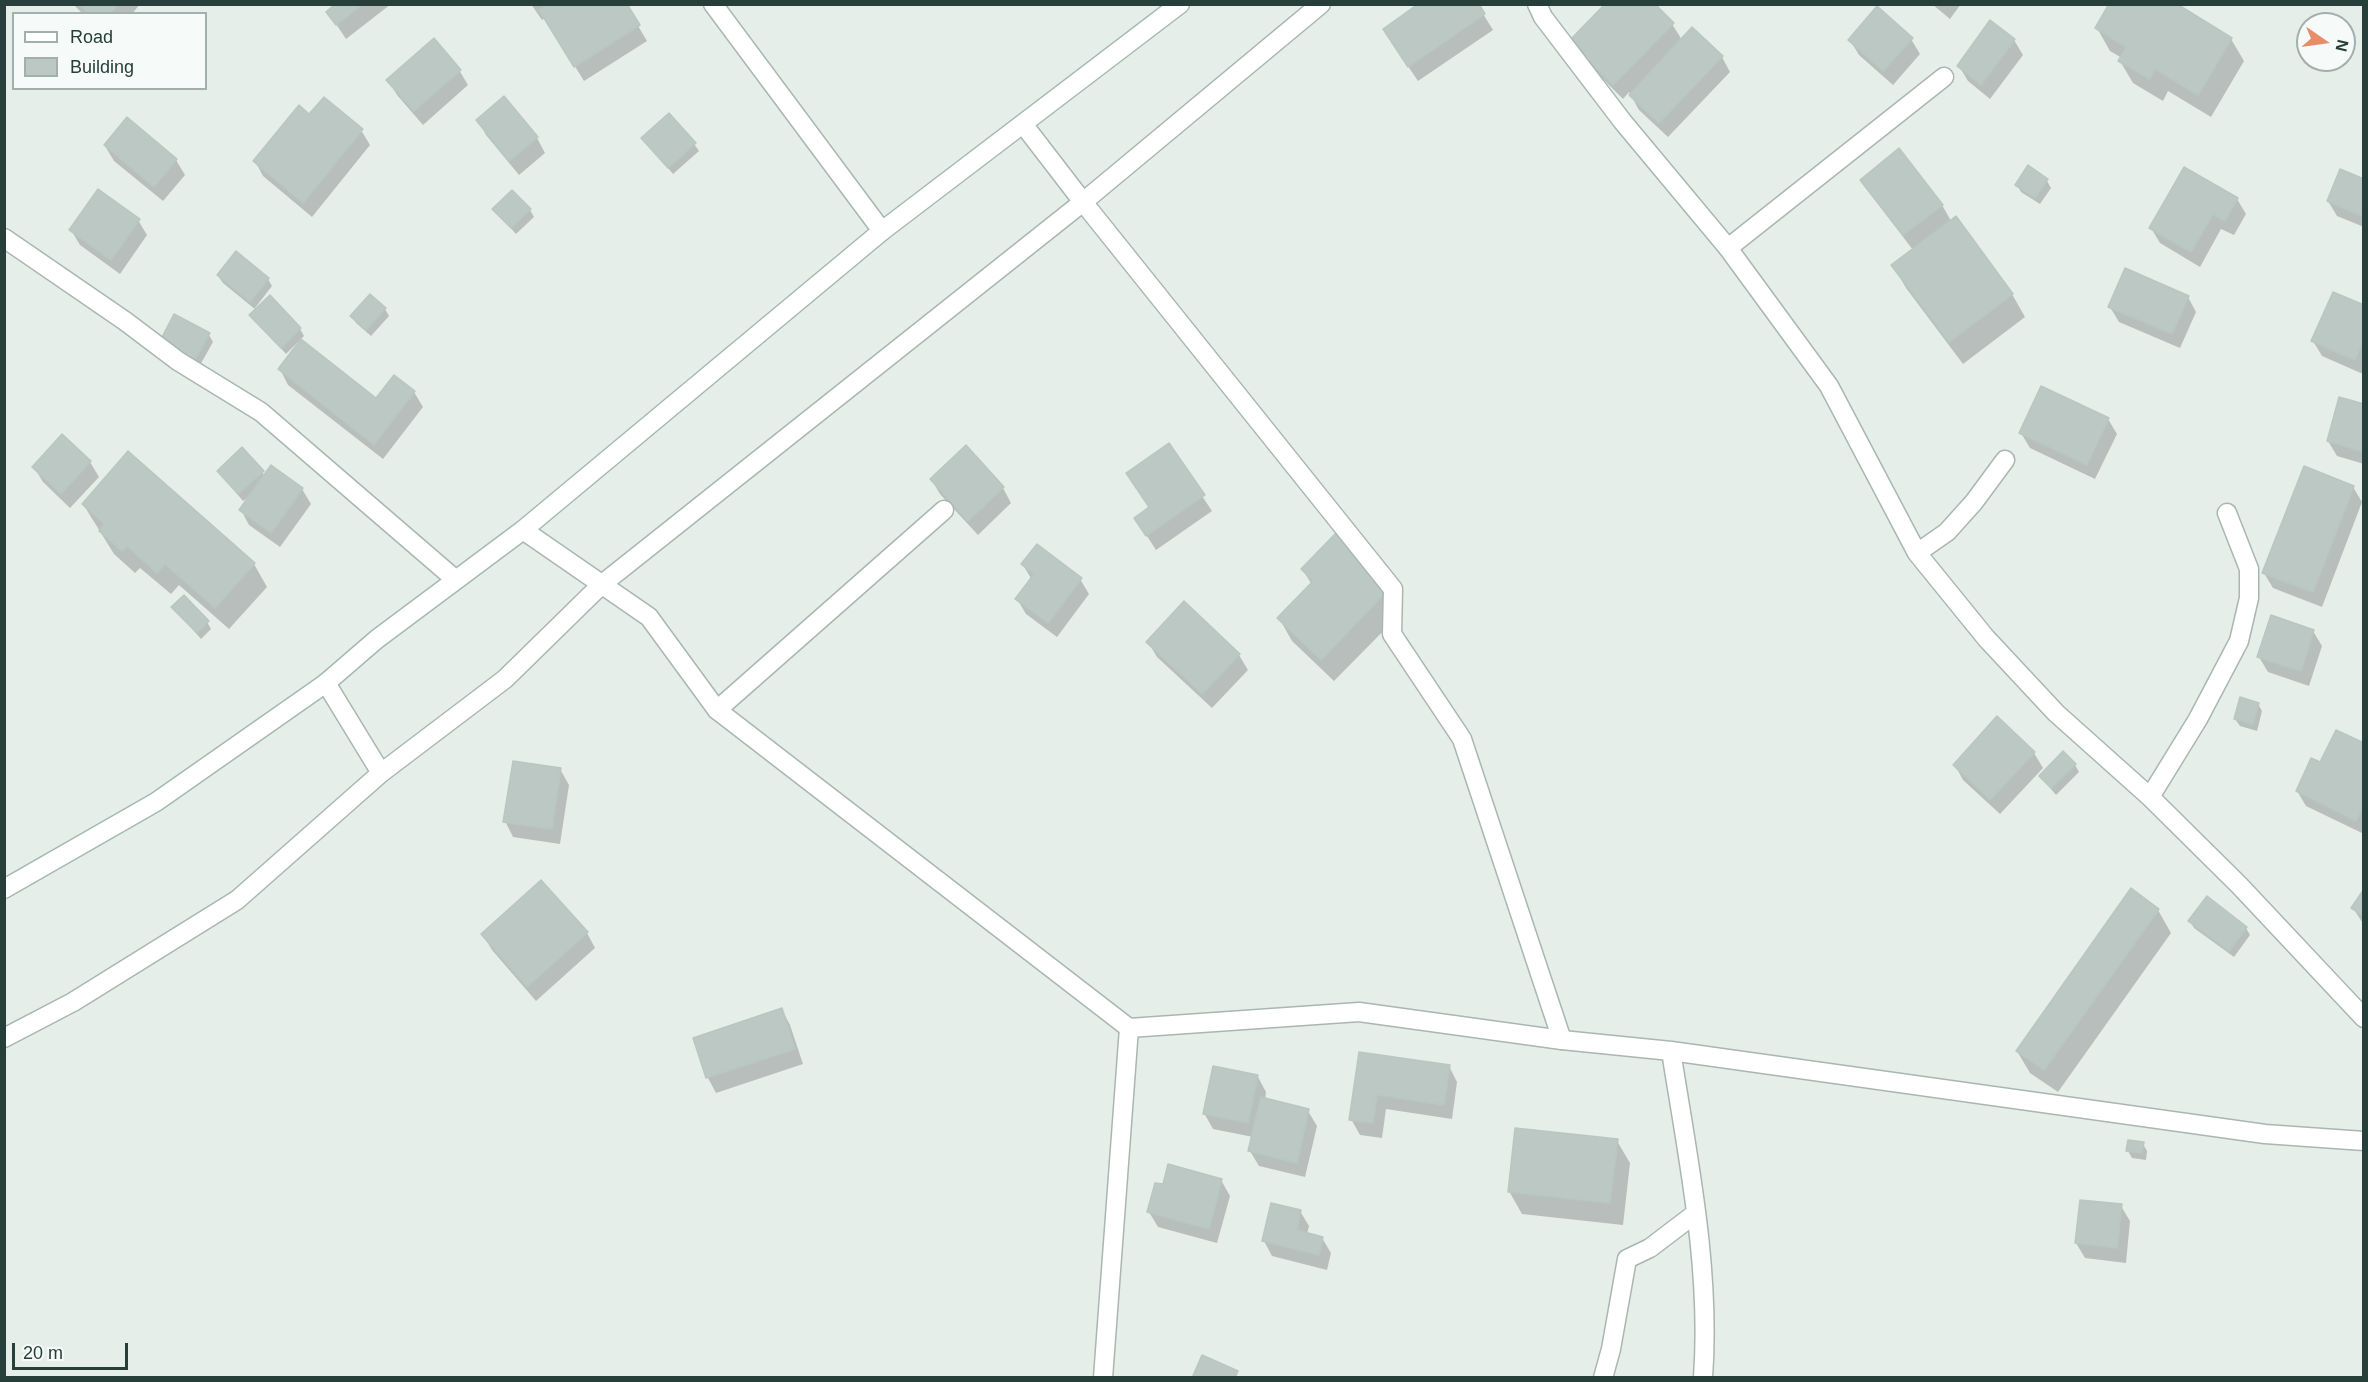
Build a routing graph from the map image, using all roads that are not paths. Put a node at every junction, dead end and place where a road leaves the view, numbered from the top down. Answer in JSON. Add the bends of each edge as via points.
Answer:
{"nodes":[{"id":1,"x":713,"y":4,"type":"edge"},
{"id":2,"x":1180,"y":4,"type":"edge"},
{"id":3,"x":1321,"y":4,"type":"edge"},
{"id":4,"x":1537,"y":4,"type":"edge"},
{"id":5,"x":1944,"y":77,"type":"dead end"},
{"id":6,"x":1023,"y":124,"type":"junction"},
{"id":7,"x":1083,"y":202,"type":"junction"},
{"id":8,"x":882,"y":231,"type":"junction"},
{"id":9,"x":4,"y":238,"type":"edge"},
{"id":10,"x":1728,"y":248,"type":"junction"},
{"id":11,"x":2005,"y":460,"type":"dead end"},
{"id":12,"x":944,"y":510,"type":"dead end"},
{"id":13,"x":2227,"y":513,"type":"dead end"},
{"id":14,"x":523,"y":530,"type":"junction"},
{"id":15,"x":1917,"y":553,"type":"junction"},
{"id":16,"x":456,"y":580,"type":"junction"},
{"id":17,"x":601,"y":585,"type":"junction"},
{"id":18,"x":326,"y":683,"type":"junction"},
{"id":19,"x":717,"y":710,"type":"junction"},
{"id":20,"x":381,"y":773,"type":"junction"},
{"id":21,"x":2150,"y":797,"type":"junction"},
{"id":22,"x":4,"y":889,"type":"edge"},
{"id":23,"x":2364,"y":1018,"type":"edge"},
{"id":24,"x":1129,"y":1028,"type":"junction"},
{"id":25,"x":4,"y":1038,"type":"edge"},
{"id":26,"x":1562,"y":1040,"type":"junction"},
{"id":27,"x":1671,"y":1051,"type":"junction"},
{"id":28,"x":2364,"y":1141,"type":"edge"},
{"id":29,"x":1696,"y":1213,"type":"junction"},
{"id":30,"x":1103,"y":1377,"type":"edge"},
{"id":31,"x":1603,"y":1377,"type":"edge"},
{"id":32,"x":1703,"y":1377,"type":"edge"}],
"edges":[{"from":1,"to":8,"type":"street"},
{"from":2,"to":6,"type":"street"},
{"from":3,"to":7,"type":"street"},
{"from":4,"to":10,"type":"street","via":[[1623,122]]},
{"from":5,"to":10,"type":"street"},
{"from":6,"to":7,"type":"street"},
{"from":6,"to":8,"type":"street"},
{"from":7,"to":17,"type":"street"},
{"from":7,"to":26,"type":"street","via":[[1393,589],[1392,634],[1462,739]]},
{"from":8,"to":14,"type":"street"},
{"from":9,"to":16,"type":"street","via":[[178,362],[261,412]]},
{"from":10,"to":15,"type":"street","via":[[1830,386]]},
{"from":11,"to":15,"type":"street","via":[[1947,532]]},
{"from":12,"to":19,"type":"street"},
{"from":13,"to":21,"type":"street","via":[[2249,569],[2249,598],[2239,641],[2198,719]]},
{"from":14,"to":16,"type":"street"},
{"from":14,"to":17,"type":"street"},
{"from":15,"to":21,"type":"street","via":[[1986,638],[2056,713]]},
{"from":16,"to":18,"type":"street"},
{"from":17,"to":19,"type":"street","via":[[649,617]]},
{"from":17,"to":20,"type":"street","via":[[505,679]]},
{"from":18,"to":20,"type":"street"},
{"from":18,"to":22,"type":"street","via":[[156,802]]},
{"from":19,"to":24,"type":"street"},
{"from":20,"to":25,"type":"street","via":[[237,900],[73,1002]]},
{"from":21,"to":23,"type":"street"},
{"from":24,"to":26,"type":"street","via":[[1359,1012]]},
{"from":24,"to":30,"type":"street"},
{"from":26,"to":27,"type":"street"},
{"from":27,"to":28,"type":"street","via":[[2265,1134]]},
{"from":27,"to":29,"type":"street"},
{"from":29,"to":31,"type":"street","via":[[1650,1248],[1627,1259]]},
{"from":29,"to":32,"type":"street","via":[[1706,1333]]}]}
